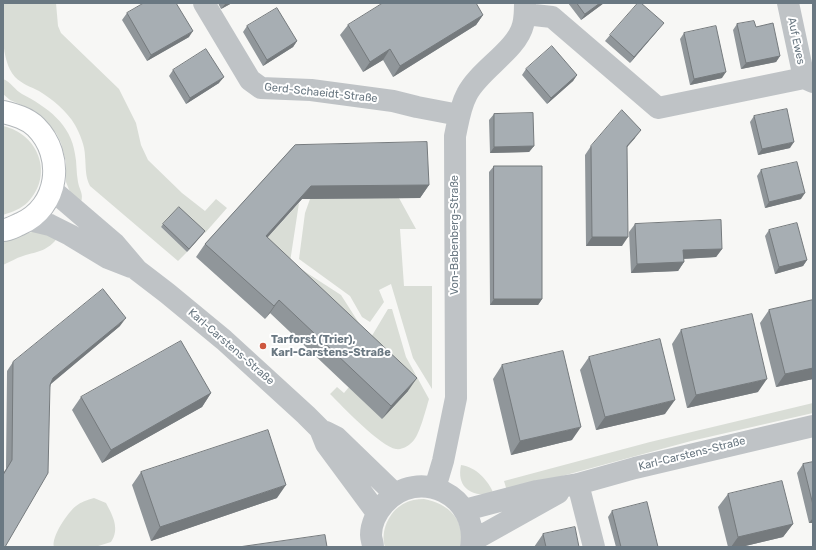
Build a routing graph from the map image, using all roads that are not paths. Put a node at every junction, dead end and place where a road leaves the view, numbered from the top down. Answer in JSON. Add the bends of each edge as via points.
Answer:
{"nodes":[{"id":1,"x":204,"y":3,"type":"edge"},
{"id":2,"x":788,"y":3,"type":"edge"},
{"id":3,"x":525,"y":8,"type":"edge"},
{"id":4,"x":809,"y":80,"type":"edge"},
{"id":5,"x":3,"y":112,"type":"edge"},
{"id":6,"x":459,"y":115,"type":"junction"},
{"id":7,"x":51,"y":189,"type":"junction"},
{"id":8,"x":29,"y":220,"type":"junction"},
{"id":9,"x":3,"y":230,"type":"edge"},
{"id":10,"x":137,"y":270,"type":"junction"},
{"id":11,"x":813,"y":426,"type":"edge"},
{"id":12,"x":320,"y":429,"type":"junction"},
{"id":13,"x":575,"y":485,"type":"junction"},
{"id":14,"x":435,"y":488,"type":"junction"},
{"id":15,"x":395,"y":494,"type":"junction"},
{"id":16,"x":465,"y":510,"type":"junction"},
{"id":17,"x":377,"y":513,"type":"junction"},
{"id":18,"x":472,"y":544,"type":"edge"},
{"id":19,"x":373,"y":547,"type":"edge"},
{"id":20,"x":594,"y":547,"type":"edge"}],
"edges":[{"from":1,"to":6,"type":"street","name":"Gerd-Schaeidt-Straße","via":[[250,80],[261,88],[310,90],[394,101]]},
{"from":2,"to":4,"type":"street","name":"Auf Ewes"},
{"from":3,"to":4,"type":"street","via":[[552,17],[658,108]]},
{"from":3,"to":6,"type":"street","name":"Von-Babenberg-Straße","via":[[523,26],[515,40],[467,93]]},
{"from":5,"to":7,"type":"main road","via":[[20,116],[35,126],[46,140],[54,163],[55,175]]},
{"from":6,"to":14,"type":"street","name":"Von-Babenberg-Straße","via":[[455,136],[456,398]]},
{"from":7,"to":8,"type":"main road","via":[[46,203]]},
{"from":7,"to":10,"type":"street","name":"Karl-Carstens-Straße","via":[[114,243]]},
{"from":8,"to":9,"type":"main road"},
{"from":8,"to":10,"type":"street","name":"Karl-Carstens-Straße","via":[[50,225],[108,258]]},
{"from":10,"to":12,"type":"street","name":"Karl-Carstens-Straße","via":[[224,340]]},
{"from":11,"to":13,"type":"street","name":"Karl-Carstens-Straße","via":[[635,468]]},
{"from":12,"to":15,"type":"street","name":"Karl-Carstens-Straße","via":[[336,437]]},
{"from":12,"to":17,"type":"street","name":"Karl-Carstens-Straße","via":[[326,444]]},
{"from":13,"to":16,"type":"street","name":"Karl-Carstens-Straße","via":[[537,491]]},
{"from":13,"to":18,"type":"street","name":"Karl-Carstens-Straße"},
{"from":13,"to":20,"type":"street"},
{"from":14,"to":15,"type":"street","name":"Karl-Carstens-Straße","via":[[420,486]]},
{"from":14,"to":16,"type":"street","name":"Karl-Carstens-Straße","via":[[449,494]]},
{"from":15,"to":17,"type":"street","name":"Karl-Carstens-Straße"},
{"from":16,"to":18,"type":"street","name":"Karl-Carstens-Straße","via":[[470,522]]},
{"from":17,"to":19,"type":"street","name":"Karl-Carstens-Straße","via":[[371,535]]}]}
